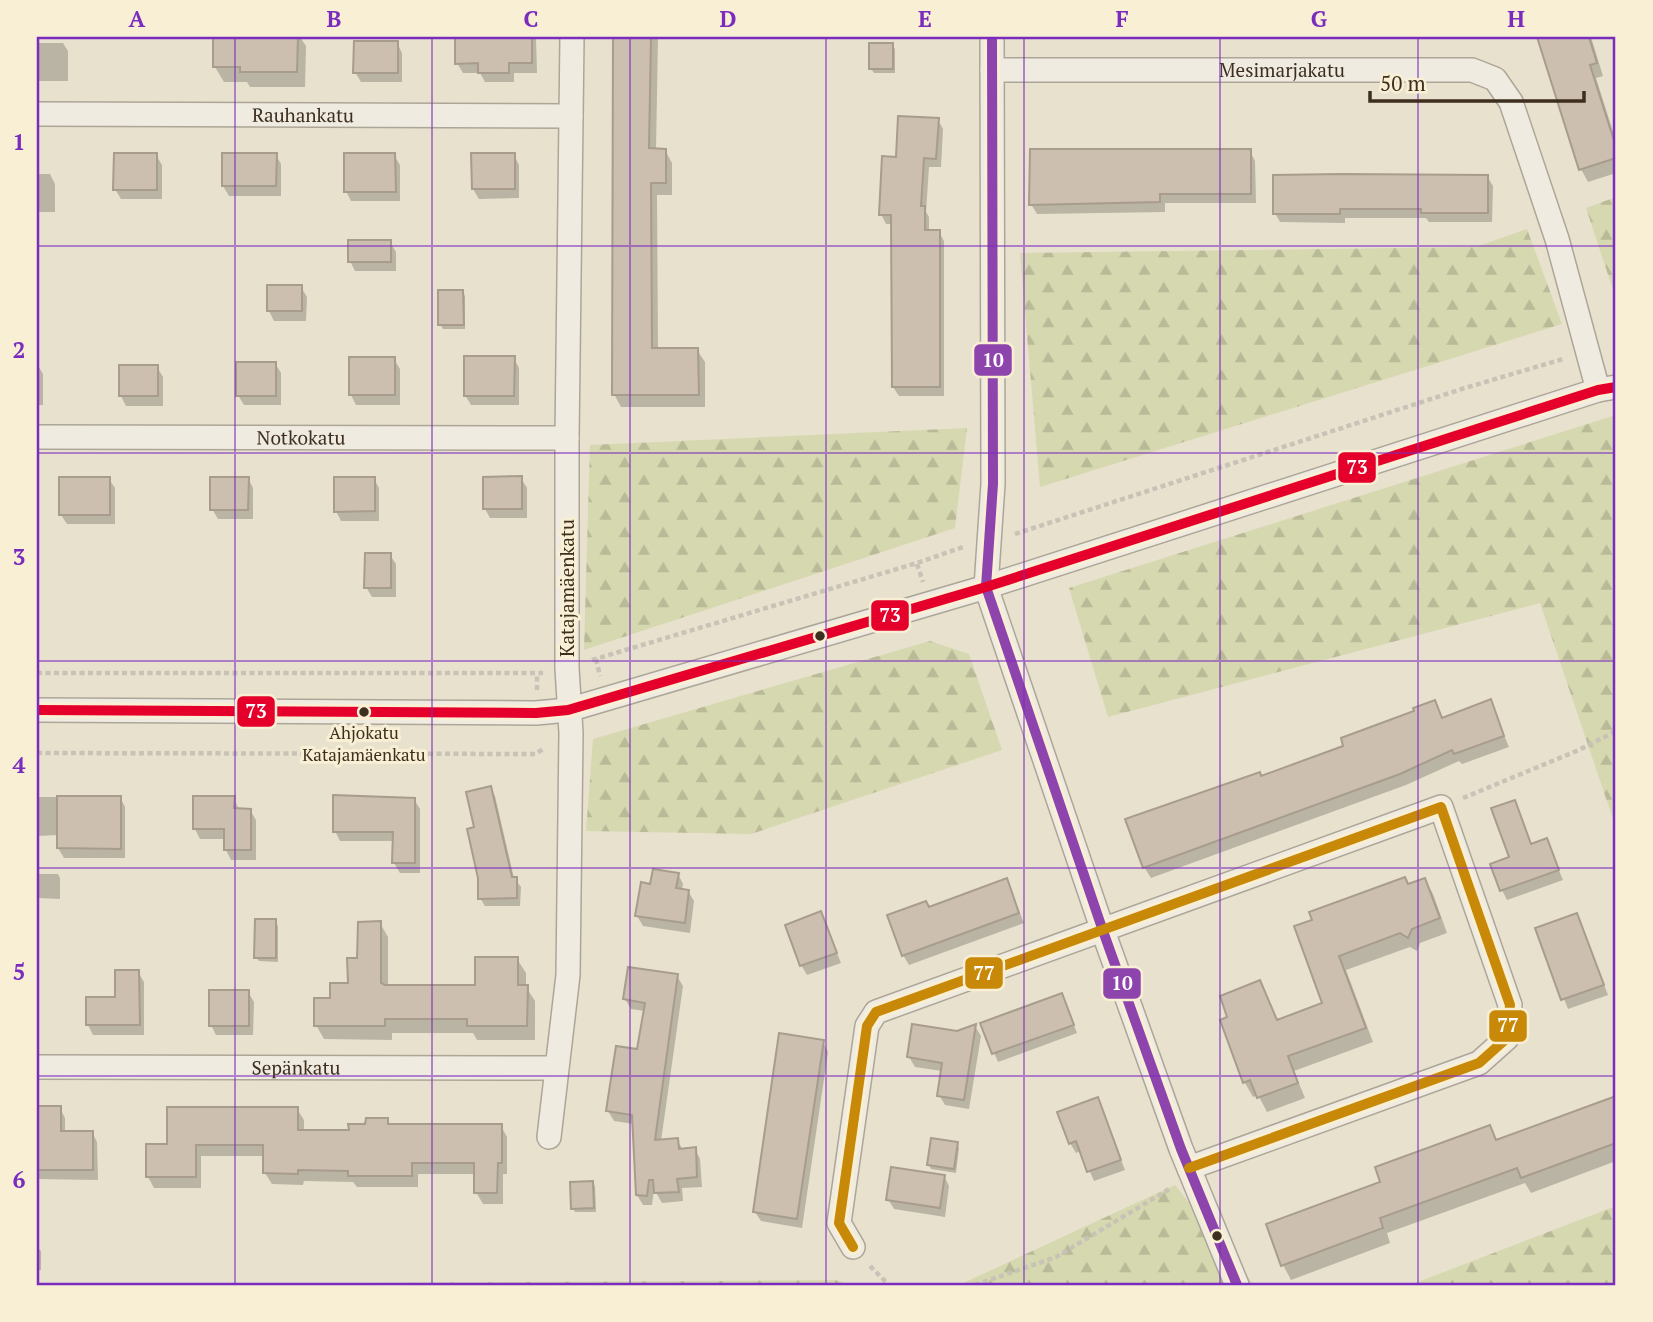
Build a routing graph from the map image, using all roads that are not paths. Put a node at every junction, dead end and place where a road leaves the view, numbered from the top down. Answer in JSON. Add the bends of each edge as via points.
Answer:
{"nodes":[{"id":1,"x":572,"y":37,"type":"edge"},
{"id":2,"x":992,"y":37,"type":"edge"},
{"id":3,"x":992,"y":70,"type":"junction"},
{"id":4,"x":37,"y":114,"type":"edge"},
{"id":5,"x":571,"y":116,"type":"junction"},
{"id":6,"x":1607,"y":389,"type":"edge"},
{"id":7,"x":37,"y":437,"type":"edge"},
{"id":8,"x":567,"y":438,"type":"junction"},
{"id":9,"x":986,"y":587,"type":"junction"},
{"id":10,"x":37,"y":710,"type":"edge"},
{"id":11,"x":568,"y":710,"type":"junction"},
{"id":12,"x":1103,"y":931,"type":"junction"},
{"id":13,"x":37,"y":1067,"type":"edge"},
{"id":14,"x":556,"y":1068,"type":"junction"},
{"id":15,"x":549,"y":1138,"type":"dead end"},
{"id":16,"x":1190,"y":1171,"type":"junction"},
{"id":17,"x":853,"y":1247,"type":"dead end"},
{"id":18,"x":1237,"y":1285,"type":"edge"}],
"edges":[{"from":1,"to":5,"type":"street","name":"Katajamäenkatu"},
{"from":2,"to":3,"type":"street"},
{"from":3,"to":6,"type":"street","name":"Mesimarjakatu","via":[[1472,70],[1495,79],[1511,102],[1557,239],[1588,352]]},
{"from":3,"to":9,"type":"street","via":[[993,484]]},
{"from":4,"to":5,"type":"street","name":"Rauhankatu"},
{"from":5,"to":8,"type":"street","name":"Katajamäenkatu"},
{"from":6,"to":9,"type":"street"},
{"from":7,"to":8,"type":"street","name":"Notkokatu"},
{"from":8,"to":11,"type":"street","name":"Katajamäenkatu"},
{"from":9,"to":11,"type":"street"},
{"from":9,"to":12,"type":"street"},
{"from":10,"to":11,"type":"street"},
{"from":11,"to":14,"type":"street","name":"Katajamäenkatu","via":[[568,975]]},
{"from":12,"to":16,"type":"street"},
{"from":12,"to":16,"type":"street","via":[[1441,807],[1510,1005],[1507,1038],[1479,1063]]},
{"from":12,"to":17,"type":"street","via":[[876,1012],[867,1026],[839,1223]]},
{"from":13,"to":14,"type":"street","name":"Sepänkatu"},
{"from":14,"to":15,"type":"street","name":"Katajamäenkatu"},
{"from":16,"to":18,"type":"street"}]}
